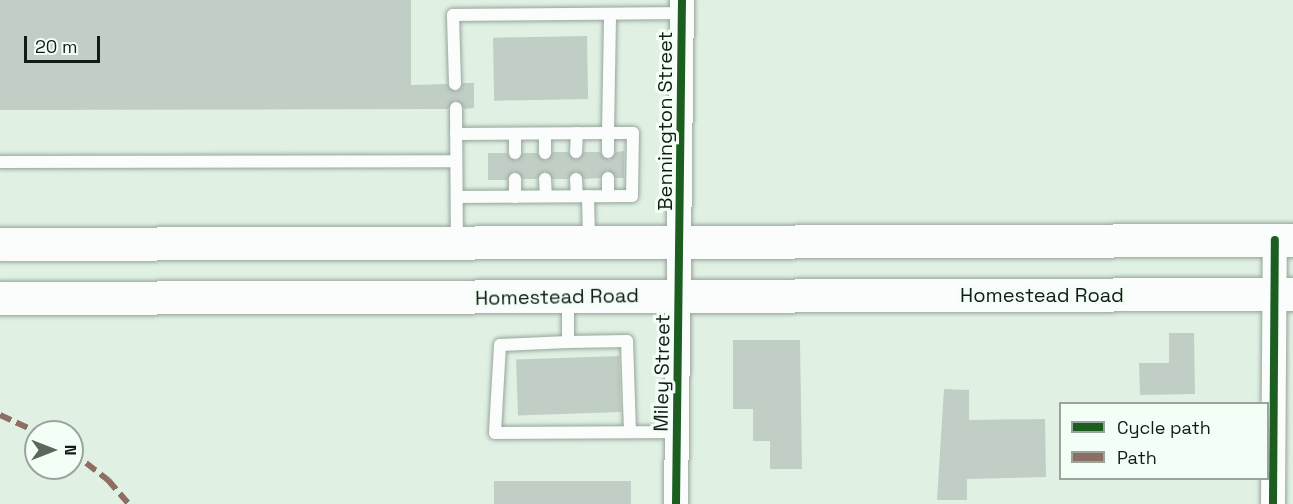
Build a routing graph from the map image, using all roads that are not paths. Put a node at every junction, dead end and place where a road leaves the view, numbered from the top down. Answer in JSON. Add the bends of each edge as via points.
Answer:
{"nodes":[{"id":1,"x":682,"y":6,"type":"edge"},
{"id":2,"x":610,"y":15,"type":"junction"},
{"id":3,"x":455,"y":84,"type":"dead end"},
{"id":4,"x":456,"y":108,"type":"dead end"},
{"id":5,"x":577,"y":133,"type":"junction"},
{"id":6,"x":608,"y":133,"type":"junction"},
{"id":7,"x":456,"y":134,"type":"junction"},
{"id":8,"x":515,"y":134,"type":"junction"},
{"id":9,"x":545,"y":134,"type":"junction"},
{"id":10,"x":576,"y":152,"type":"dead end"},
{"id":11,"x":608,"y":152,"type":"dead end"},
{"id":12,"x":515,"y":153,"type":"dead end"},
{"id":13,"x":545,"y":153,"type":"dead end"},
{"id":14,"x":456,"y":161,"type":"junction"},
{"id":15,"x":0,"y":162,"type":"edge"},
{"id":16,"x":608,"y":178,"type":"dead end"},
{"id":17,"x":515,"y":179,"type":"dead end"},
{"id":18,"x":545,"y":179,"type":"dead end"},
{"id":19,"x":576,"y":179,"type":"dead end"},
{"id":20,"x":546,"y":196,"type":"junction"},
{"id":21,"x":582,"y":196,"type":"junction"},
{"id":22,"x":608,"y":196,"type":"junction"},
{"id":23,"x":457,"y":197,"type":"junction"},
{"id":24,"x":516,"y":197,"type":"junction"},
{"id":25,"x":1284,"y":240,"type":"edge"},
{"id":26,"x":680,"y":242,"type":"junction"},
{"id":27,"x":589,"y":243,"type":"junction"},
{"id":28,"x":0,"y":244,"type":"edge"},
{"id":29,"x":458,"y":246,"type":"junction"},
{"id":30,"x":1284,"y":294,"type":"edge"},
{"id":31,"x":681,"y":295,"type":"junction"},
{"id":32,"x":0,"y":298,"type":"edge"},
{"id":33,"x":568,"y":298,"type":"junction"},
{"id":34,"x":568,"y":342,"type":"junction"},
{"id":35,"x":630,"y":432,"type":"junction"},
{"id":36,"x":678,"y":432,"type":"junction"},
{"id":37,"x":676,"y":504,"type":"edge"},
{"id":38,"x":1273,"y":504,"type":"edge"}],
"edges":[{"from":1,"to":2,"type":"lane"},
{"from":1,"to":26,"type":"street","name":"Bennington Street"},
{"from":2,"to":3,"type":"lane","via":[[453,15]]},
{"from":2,"to":6,"type":"lane"},
{"from":4,"to":7,"type":"lane"},
{"from":5,"to":6,"type":"lane"},
{"from":5,"to":9,"type":"lane"},
{"from":5,"to":10,"type":"lane"},
{"from":6,"to":11,"type":"lane"},
{"from":6,"to":22,"type":"lane","via":[[633,133],[632,196]]},
{"from":7,"to":8,"type":"lane"},
{"from":7,"to":14,"type":"lane"},
{"from":8,"to":9,"type":"lane"},
{"from":8,"to":12,"type":"lane"},
{"from":9,"to":13,"type":"lane"},
{"from":14,"to":15,"type":"lane"},
{"from":14,"to":23,"type":"lane"},
{"from":16,"to":22,"type":"lane"},
{"from":17,"to":24,"type":"lane"},
{"from":18,"to":20,"type":"lane"},
{"from":19,"to":21,"type":"lane"},
{"from":20,"to":21,"type":"lane"},
{"from":20,"to":24,"type":"lane"},
{"from":21,"to":22,"type":"lane"},
{"from":21,"to":27,"type":"lane"},
{"from":23,"to":24,"type":"lane"},
{"from":23,"to":29,"type":"lane"},
{"from":25,"to":26,"type":"main road"},
{"from":25,"to":30,"type":"street"},
{"from":26,"to":27,"type":"main road"},
{"from":26,"to":31,"type":"street","name":"Miley Street"},
{"from":27,"to":29,"type":"main road"},
{"from":28,"to":29,"type":"main road"},
{"from":30,"to":31,"type":"main road","name":"Homestead Road"},
{"from":30,"to":38,"type":"street"},
{"from":31,"to":33,"type":"main road","name":"Homestead Road"},
{"from":31,"to":36,"type":"street","name":"Miley Street"},
{"from":32,"to":33,"type":"main road","name":"Homestead Road"},
{"from":33,"to":34,"type":"lane"},
{"from":34,"to":35,"type":"lane","via":[[627,342]]},
{"from":34,"to":35,"type":"lane","via":[[500,345],[495,433]]},
{"from":35,"to":36,"type":"lane"},
{"from":36,"to":37,"type":"street","name":"Miley Street"}]}
